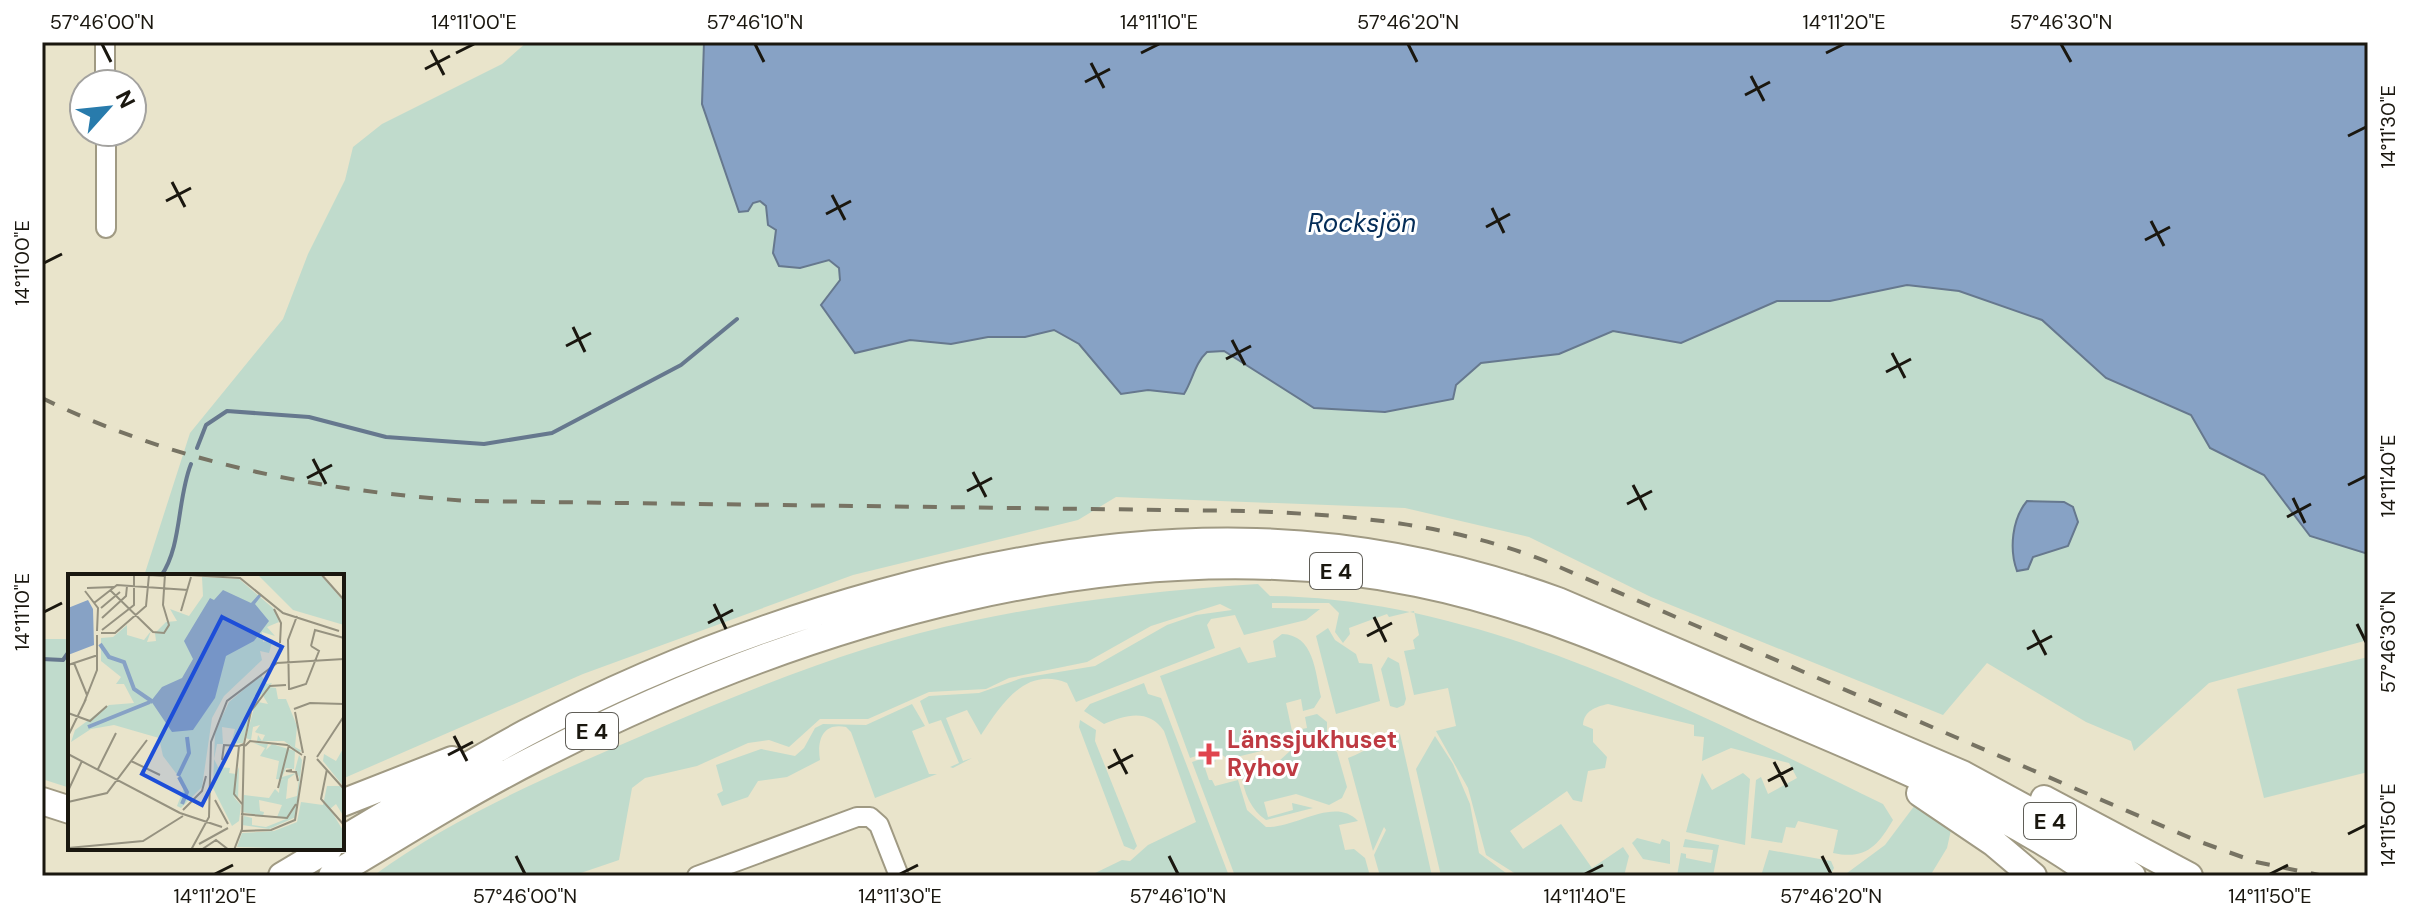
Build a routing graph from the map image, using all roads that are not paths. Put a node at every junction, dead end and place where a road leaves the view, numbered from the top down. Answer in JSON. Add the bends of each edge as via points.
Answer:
{"nodes":[{"id":1,"x":105,"y":42,"type":"edge"},
{"id":2,"x":105,"y":68,"type":"edge"},
{"id":3,"x":106,"y":148,"type":"edge"},
{"id":4,"x":106,"y":228,"type":"dead end"},
{"id":5,"x":526,"y":733,"type":"junction"},
{"id":6,"x":1825,"y":736,"type":"junction"},
{"id":7,"x":1896,"y":743,"type":"junction"},
{"id":8,"x":42,"y":801,"type":"edge"},
{"id":9,"x":344,"y":802,"type":"edge"},
{"id":10,"x":68,"y":809,"type":"edge"},
{"id":11,"x":344,"y":839,"type":"edge"},
{"id":12,"x":326,"y":850,"type":"edge"},
{"id":13,"x":371,"y":852,"type":"junction"},
{"id":14,"x":282,"y":876,"type":"edge"},
{"id":15,"x":332,"y":876,"type":"edge"},
{"id":16,"x":340,"y":876,"type":"edge"},
{"id":17,"x":697,"y":876,"type":"edge"},
{"id":18,"x":899,"y":876,"type":"edge"},
{"id":19,"x":2033,"y":876,"type":"edge"},
{"id":20,"x":2095,"y":876,"type":"edge"},
{"id":21,"x":2132,"y":876,"type":"edge"},
{"id":22,"x":2189,"y":876,"type":"edge"}],
"edges":[{"from":1,"to":2,"type":"street"},
{"from":3,"to":4,"type":"street"},
{"from":5,"to":7,"type":"highway","number":"E 4","via":[[679,663],[854,602],[1052,557],[1210,541],[1365,551],[1495,579],[1609,620]]},
{"from":5,"to":9,"type":"highway"},
{"from":5,"to":11,"type":"highway","number":"E 4"},
{"from":6,"to":13,"type":"highway","number":"E 4","via":[[1599,638],[1453,591],[1316,569],[1176,567],[1059,581],[959,601],[738,668],[538,757]]},
{"from":6,"to":19,"type":"highway","via":[[1970,826]]},
{"from":6,"to":20,"type":"highway","number":"E 4","via":[[1991,812]]},
{"from":7,"to":21,"type":"highway","number":"E 4","via":[[2036,813]]},
{"from":7,"to":22,"type":"highway","via":[[2017,786]]},
{"from":8,"to":10,"type":"highway"},
{"from":12,"to":14,"type":"highway"},
{"from":13,"to":15,"type":"highway","number":"E 4"},
{"from":13,"to":16,"type":"highway"},
{"from":17,"to":18,"type":"street","via":[[857,817],[870,817],[879,825]]}]}
